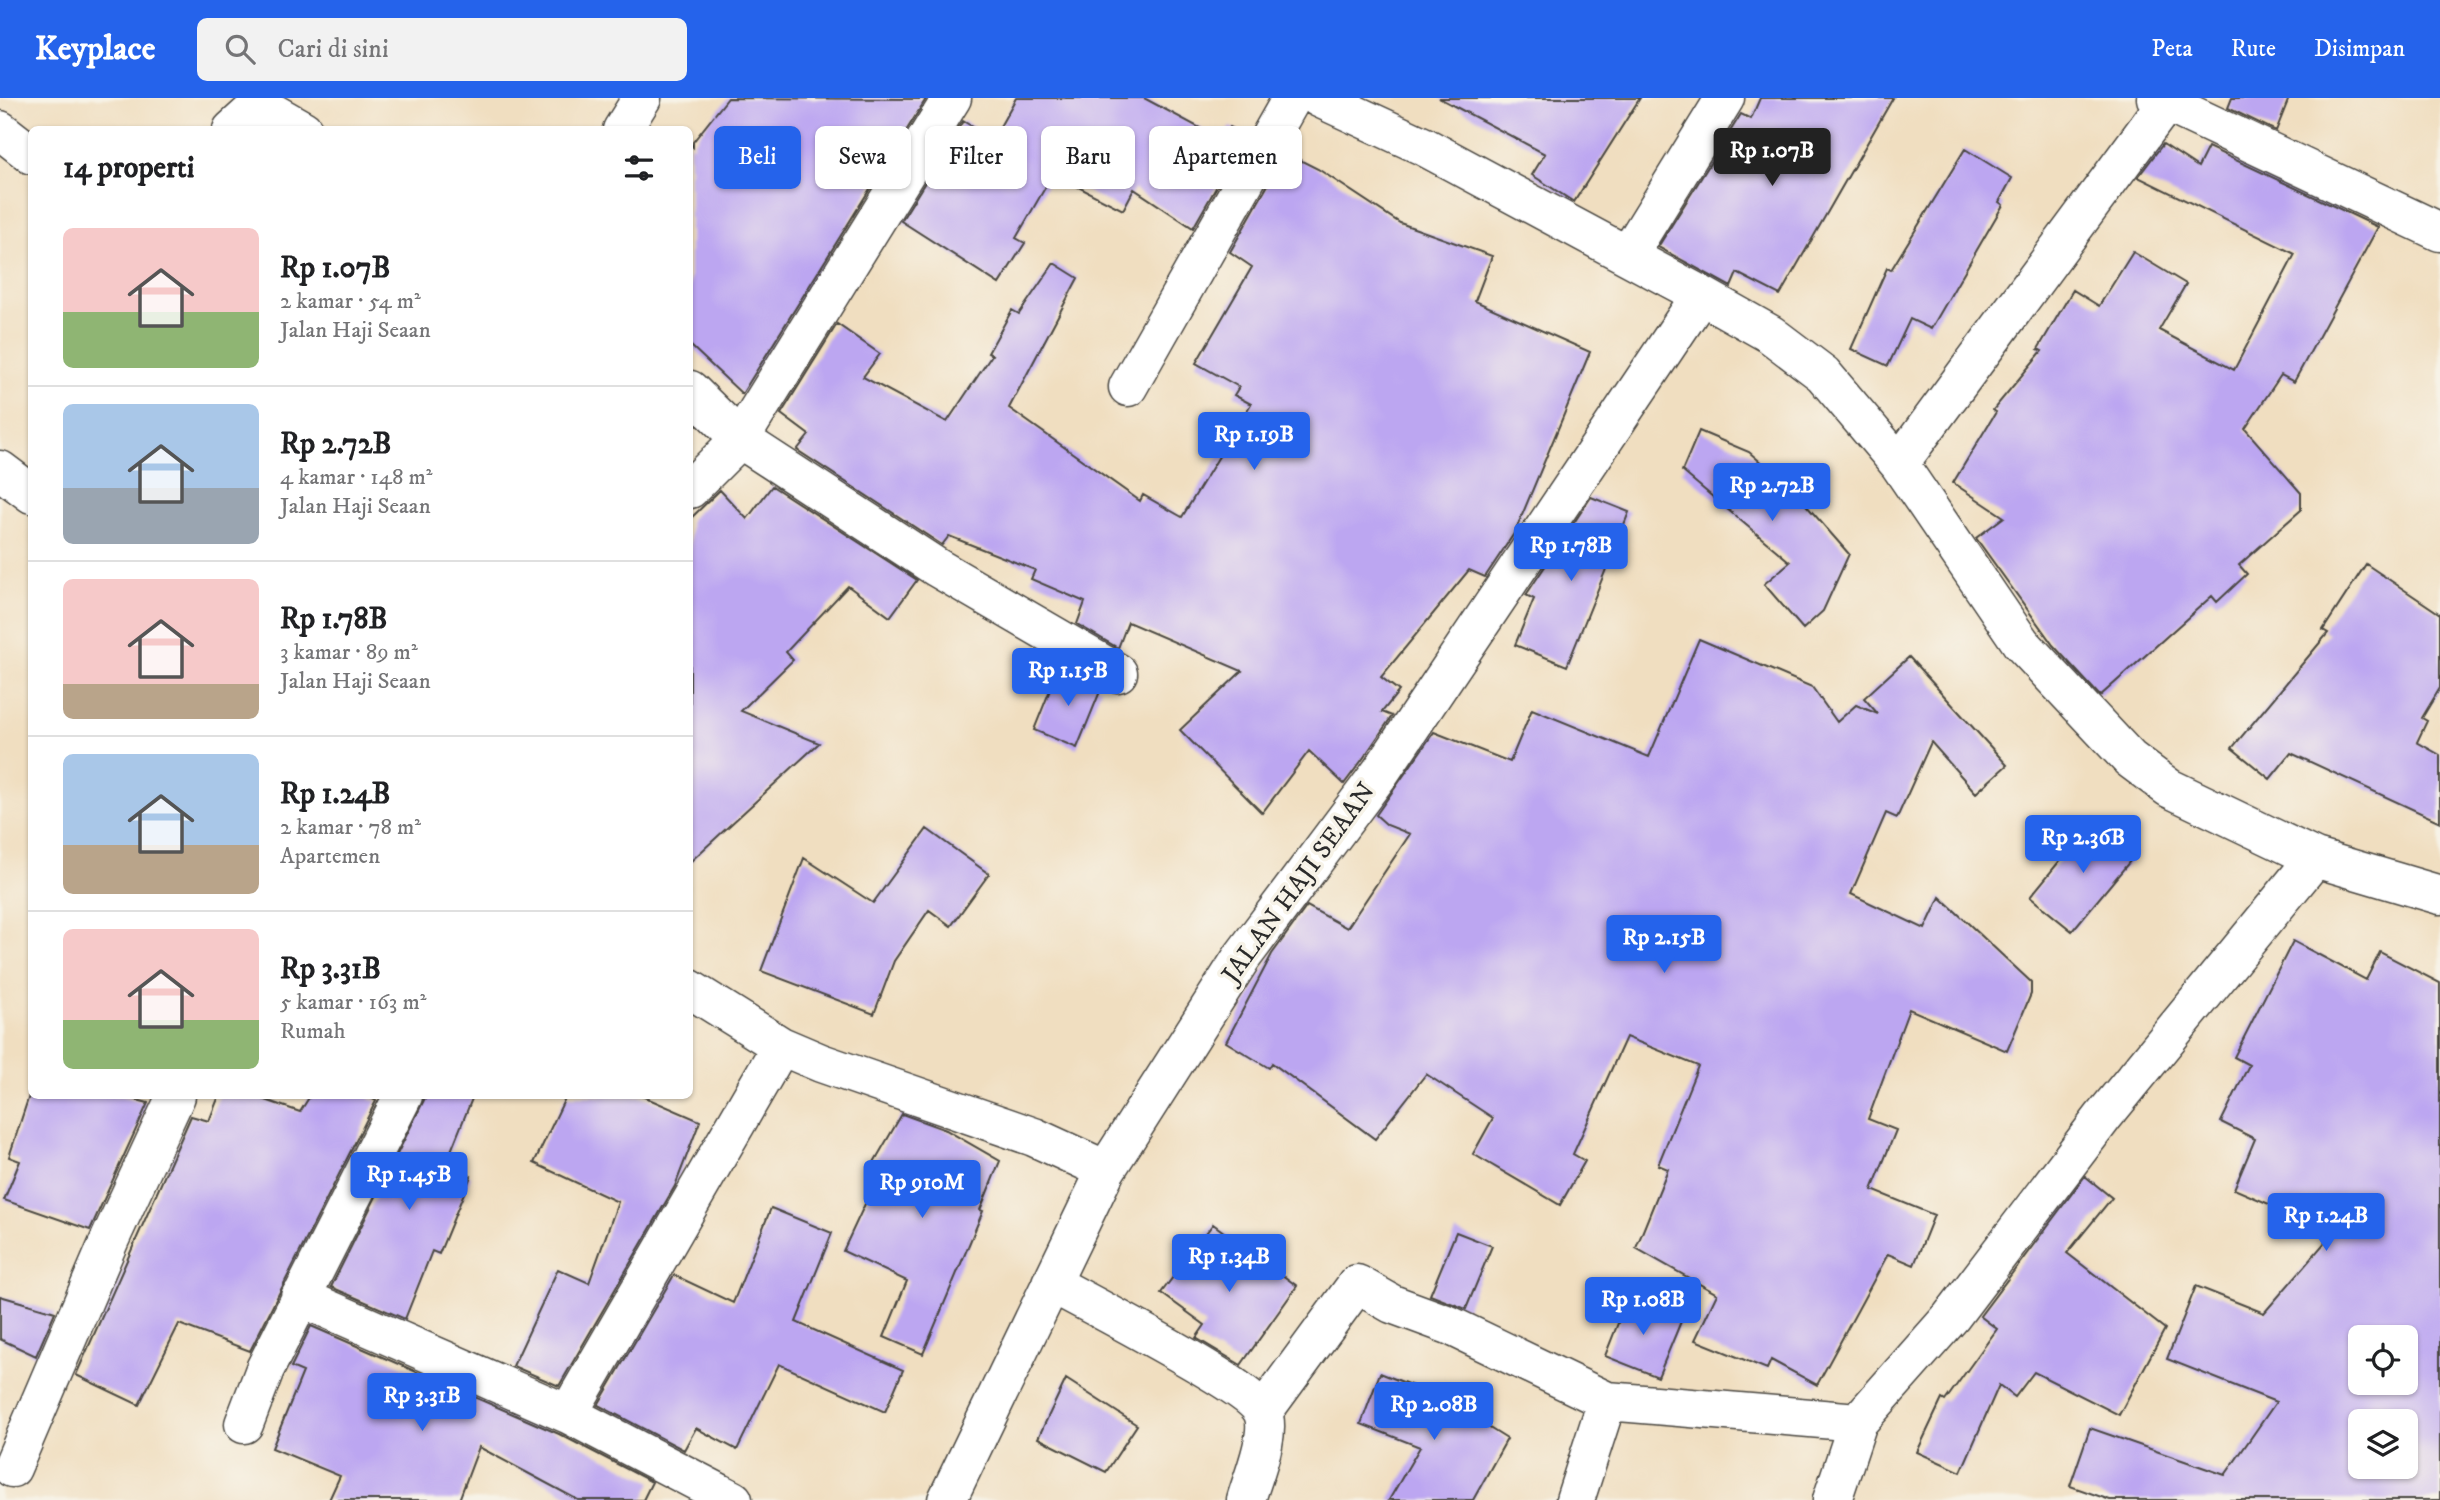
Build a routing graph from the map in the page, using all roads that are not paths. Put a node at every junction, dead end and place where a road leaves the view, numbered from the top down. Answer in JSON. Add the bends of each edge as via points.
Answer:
{"nodes":[{"id":1,"x":642,"y":98,"type":"edge"},
{"id":2,"x":952,"y":98,"type":"edge"},
{"id":3,"x":1292,"y":98,"type":"edge"},
{"id":4,"x":1319,"y":98,"type":"edge"},
{"id":5,"x":1725,"y":98,"type":"edge"},
{"id":6,"x":2161,"y":100,"type":"edge"},
{"id":7,"x":236,"y":126,"type":"edge"},
{"id":8,"x":296,"y":126,"type":"edge"},
{"id":9,"x":624,"y":126,"type":"edge"},
{"id":10,"x":0,"y":130,"type":"edge"},
{"id":11,"x":28,"y":152,"type":"edge"},
{"id":12,"x":2440,"y":232,"type":"edge"},
{"id":13,"x":1629,"y":255,"type":"junction"},
{"id":14,"x":1701,"y":295,"type":"junction"},
{"id":15,"x":1128,"y":387,"type":"dead end"},
{"id":16,"x":693,"y":393,"type":"edge"},
{"id":17,"x":740,"y":439,"type":"junction"},
{"id":18,"x":1899,"y":464,"type":"junction"},
{"id":19,"x":0,"y":470,"type":"edge"},
{"id":20,"x":693,"y":486,"type":"edge"},
{"id":21,"x":28,"y":491,"type":"edge"},
{"id":22,"x":1118,"y":673,"type":"dead end"},
{"id":23,"x":2315,"y":858,"type":"junction"},
{"id":24,"x":2440,"y":895,"type":"edge"},
{"id":25,"x":693,"y":991,"type":"edge"},
{"id":26,"x":781,"y":1045,"type":"junction"},
{"id":27,"x":175,"y":1099,"type":"edge"},
{"id":28,"x":401,"y":1099,"type":"edge"},
{"id":29,"x":1106,"y":1170,"type":"junction"},
{"id":30,"x":1051,"y":1283,"type":"junction"},
{"id":31,"x":300,"y":1297,"type":"junction"},
{"id":32,"x":1607,"y":1401,"type":"junction"},
{"id":33,"x":1263,"y":1412,"type":"junction"},
{"id":34,"x":568,"y":1414,"type":"junction"},
{"id":35,"x":1858,"y":1422,"type":"junction"},
{"id":36,"x":244,"y":1424,"type":"dead end"},
{"id":37,"x":12,"y":1468,"type":"dead end"},
{"id":38,"x":733,"y":1500,"type":"edge"},
{"id":39,"x":947,"y":1500,"type":"edge"},
{"id":40,"x":1246,"y":1500,"type":"edge"},
{"id":41,"x":1575,"y":1500,"type":"edge"},
{"id":42,"x":1832,"y":1500,"type":"edge"}],
"edges":[{"from":1,"to":9,"type":"street"},
{"from":2,"to":17,"type":"street"},
{"from":3,"to":15,"type":"street"},
{"from":4,"to":13,"type":"street","via":[[1425,147]]},
{"from":5,"to":13,"type":"street"},
{"from":6,"to":12,"type":"street"},
{"from":6,"to":18,"type":"street"},
{"from":7,"to":8,"type":"street","via":[[254,110],[275,114]]},
{"from":10,"to":11,"type":"street"},
{"from":13,"to":14,"type":"street"},
{"from":14,"to":18,"type":"street","via":[[1770,334],[1823,374]]},
{"from":14,"to":29,"type":"street","name":"JALAN HAJI SEAAN","via":[[1380,773],[1242,957]]},
{"from":16,"to":17,"type":"street"},
{"from":17,"to":20,"type":"street"},
{"from":17,"to":22,"type":"street","via":[[936,567]]},
{"from":18,"to":23,"type":"street","via":[[2021,643],[2130,759],[2169,788]]},
{"from":19,"to":21,"type":"street"},
{"from":23,"to":24,"type":"street"},
{"from":23,"to":35,"type":"street","via":[[2103,1117],[1951,1317]]},
{"from":25,"to":26,"type":"street"},
{"from":26,"to":29,"type":"street","via":[[1034,1137]]},
{"from":26,"to":34,"type":"street"},
{"from":27,"to":37,"type":"street"},
{"from":28,"to":31,"type":"street"},
{"from":29,"to":30,"type":"street","name":"JALAN HAJI SEAAN"},
{"from":30,"to":33,"type":"street","via":[[1222,1380]]},
{"from":30,"to":39,"type":"street","name":"JALAN HAJI SEAAN"},
{"from":31,"to":34,"type":"street"},
{"from":31,"to":36,"type":"street"},
{"from":32,"to":33,"type":"street","via":[[1357,1284]]},
{"from":32,"to":35,"type":"street"},
{"from":32,"to":41,"type":"street"},
{"from":33,"to":40,"type":"street","via":[[1266,1428]]},
{"from":34,"to":38,"type":"street"},
{"from":35,"to":42,"type":"street"}]}
